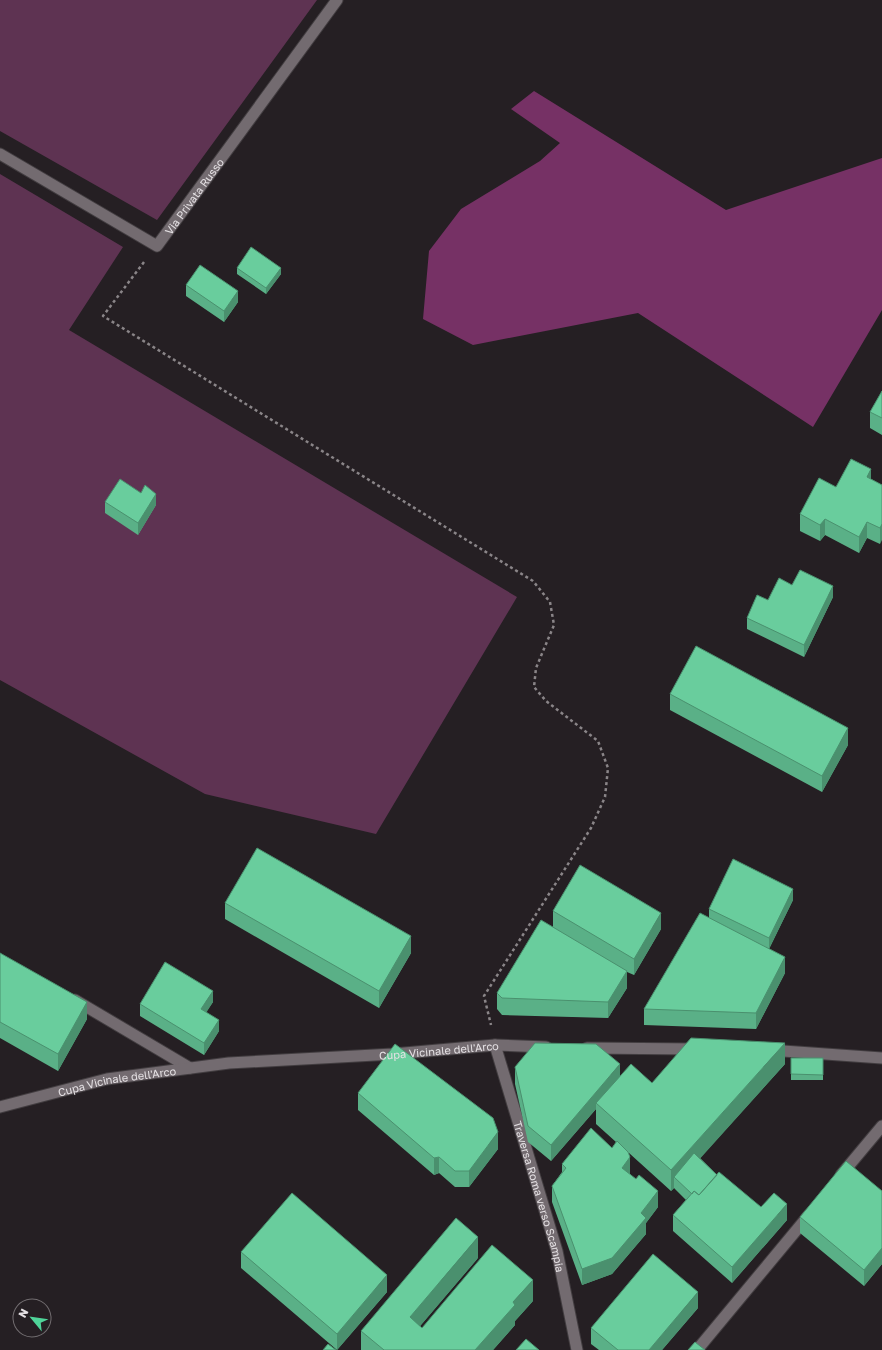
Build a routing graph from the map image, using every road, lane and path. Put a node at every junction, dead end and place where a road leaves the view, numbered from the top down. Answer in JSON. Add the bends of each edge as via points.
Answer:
{"nodes":[{"id":1,"x":337,"y":0,"type":"edge"},
{"id":2,"x":0,"y":154,"type":"edge"},
{"id":3,"x":156,"y":246,"type":"junction"},
{"id":4,"x":68,"y":996,"type":"edge"},
{"id":5,"x":495,"y":1045,"type":"junction"},
{"id":6,"x":556,"y":1047,"type":"edge"},
{"id":7,"x":578,"y":1048,"type":"edge"},
{"id":8,"x":708,"y":1050,"type":"edge"},
{"id":9,"x":755,"y":1050,"type":"edge"},
{"id":10,"x":882,"y":1058,"type":"edge"},
{"id":11,"x":190,"y":1068,"type":"junction"},
{"id":12,"x":0,"y":1107,"type":"edge"},
{"id":13,"x":882,"y":1126,"type":"edge"},
{"id":14,"x":832,"y":1187,"type":"edge"},
{"id":15,"x":817,"y":1205,"type":"edge"},
{"id":16,"x":577,"y":1350,"type":"edge"},
{"id":17,"x":697,"y":1350,"type":"edge"}],
"edges":[{"from":1,"to":3,"type":"street","name":"Via Privata Russo"},
{"from":2,"to":3,"type":"street","name":"Via Privata Russo"},
{"from":3,"to":5,"type":"path","via":[[103,316],[533,581],[550,602],[554,625],[536,668],[534,687],[546,701],[598,740],[608,768],[605,797],[591,828],[484,996]]},
{"from":4,"to":11,"type":"street"},
{"from":5,"to":6,"type":"street","name":"Cupa Vicinale dell'Arco"},
{"from":5,"to":11,"type":"street","name":"Cupa Vicinale dell'Arco","via":[[394,1054],[229,1063]]},
{"from":5,"to":16,"type":"street","name":"Traversa Roma verso Scampia","via":[[557,1251]]},
{"from":7,"to":8,"type":"street"},
{"from":9,"to":10,"type":"street"},
{"from":11,"to":12,"type":"street","name":"Cupa Vicinale dell'Arco","via":[[107,1079]]},
{"from":13,"to":14,"type":"street"},
{"from":15,"to":17,"type":"street"}]}
